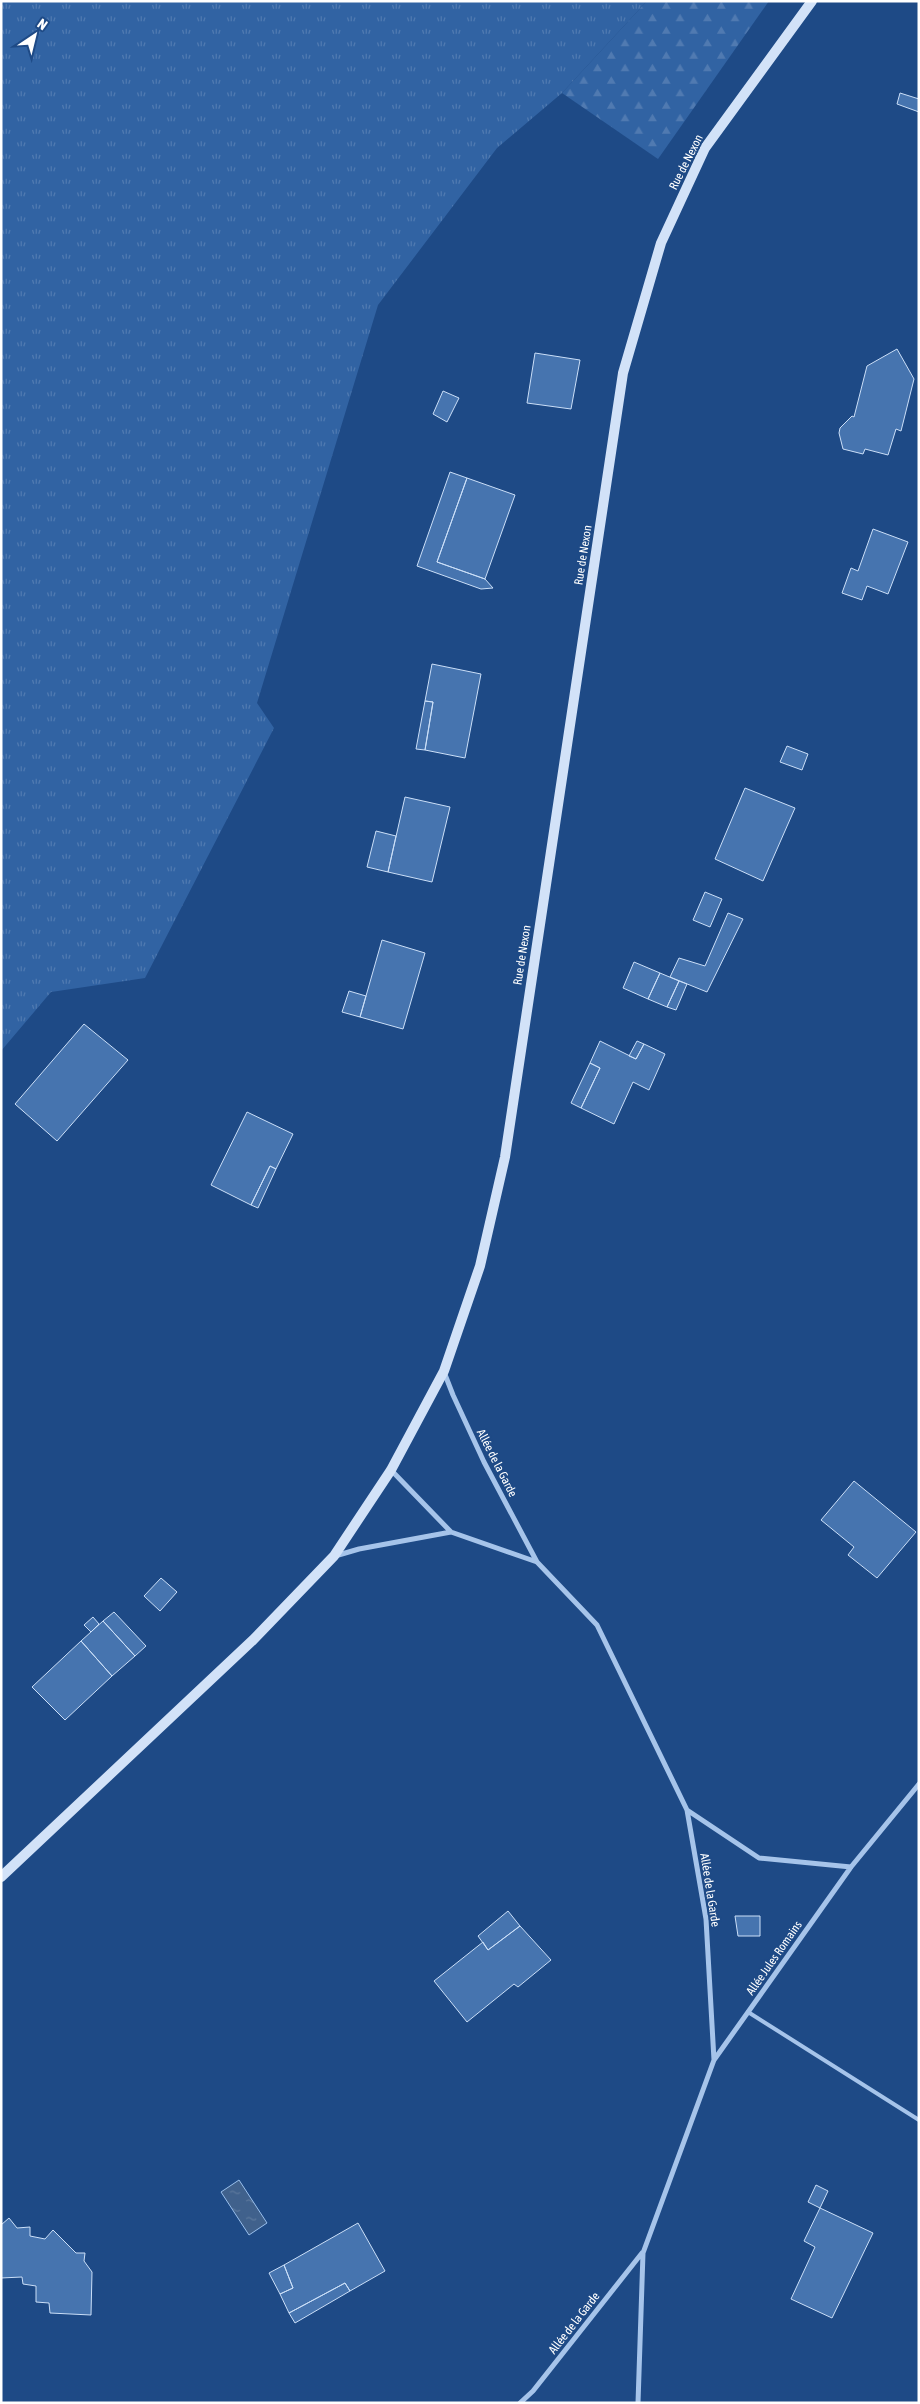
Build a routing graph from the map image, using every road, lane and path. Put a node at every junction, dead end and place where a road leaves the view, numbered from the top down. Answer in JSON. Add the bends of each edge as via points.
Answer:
{"nodes":[{"id":1,"x":812,"y":1,"type":"edge"},
{"id":2,"x":444,"y":1371,"type":"junction"},
{"id":3,"x":391,"y":1470,"type":"junction"},
{"id":4,"x":450,"y":1532,"type":"junction"},
{"id":5,"x":334,"y":1556,"type":"junction"},
{"id":6,"x":537,"y":1562,"type":"junction"},
{"id":7,"x":919,"y":1784,"type":"edge"},
{"id":8,"x":687,"y":1810,"type":"junction"},
{"id":9,"x":851,"y":1867,"type":"junction"},
{"id":10,"x":1,"y":1877,"type":"edge"},
{"id":11,"x":748,"y":2012,"type":"junction"},
{"id":12,"x":714,"y":2060,"type":"junction"},
{"id":13,"x":919,"y":2120,"type":"edge"},
{"id":14,"x":643,"y":2253,"type":"junction"},
{"id":15,"x":520,"y":2403,"type":"edge"},
{"id":16,"x":638,"y":2403,"type":"edge"}],
"edges":[{"from":1,"to":2,"type":"main road","name":"Rue de Nexon","via":[[705,148],[661,244],[624,374],[505,1157],[480,1266]]},
{"from":2,"to":3,"type":"main road","name":"Rue de Nexon"},
{"from":2,"to":6,"type":"street","name":"Allée de la Garde","via":[[484,1462]]},
{"from":3,"to":4,"type":"street","name":"Allée de la Garde"},
{"from":3,"to":5,"type":"main road","name":"Rue de Nexon"},
{"from":4,"to":5,"type":"street","name":"Allée de la Garde"},
{"from":4,"to":6,"type":"street","name":"Allée de la Garde"},
{"from":5,"to":10,"type":"main road","name":"Rue de Nexon","via":[[253,1640]]},
{"from":6,"to":8,"type":"street","name":"Allée de la Garde","via":[[597,1625]]},
{"from":7,"to":9,"type":"street","name":"Allée Jules Romains"},
{"from":8,"to":9,"type":"street","via":[[758,1858]]},
{"from":8,"to":12,"type":"street","name":"Allée de la Garde","via":[[706,1919]]},
{"from":9,"to":11,"type":"street","name":"Allée Jules Romains"},
{"from":11,"to":12,"type":"street","name":"Allée Jules Romains"},
{"from":11,"to":13,"type":"lane"},
{"from":12,"to":14,"type":"street","name":"Allée de la Garde"},
{"from":14,"to":15,"type":"street","name":"Allée de la Garde"},
{"from":14,"to":16,"type":"street","name":"Allée de la Garde"}]}
